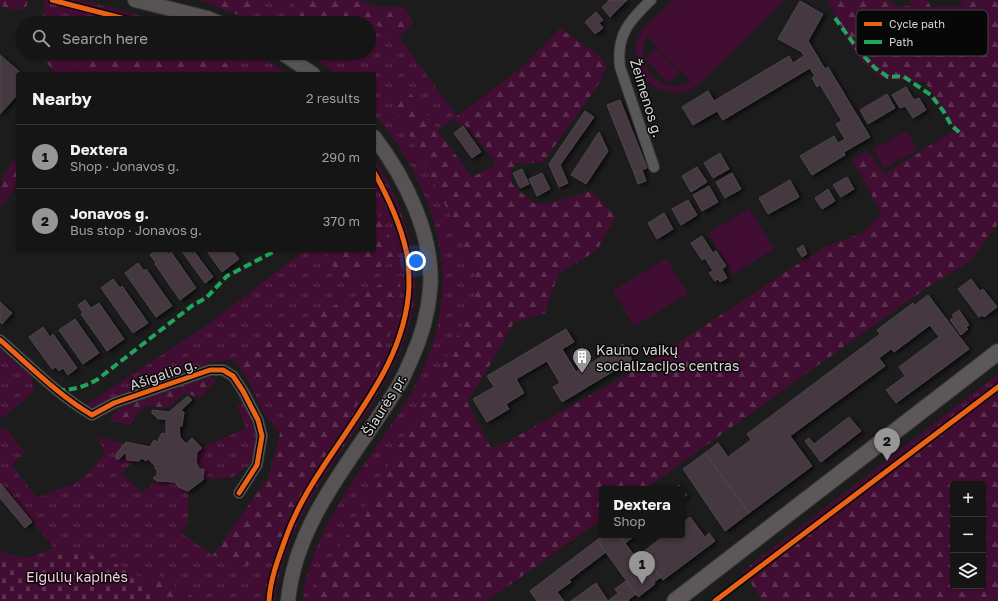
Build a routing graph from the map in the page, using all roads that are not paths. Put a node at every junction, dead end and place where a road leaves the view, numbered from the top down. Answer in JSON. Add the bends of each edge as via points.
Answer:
{"nodes":[{"id":1,"x":135,"y":0,"type":"edge"},
{"id":2,"x":651,"y":0,"type":"edge"},
{"id":3,"x":199,"y":16,"type":"edge"},
{"id":4,"x":292,"y":60,"type":"edge"},
{"id":5,"x":310,"y":72,"type":"edge"},
{"id":6,"x":376,"y":140,"type":"edge"},
{"id":7,"x":654,"y":167,"type":"dead end"},
{"id":8,"x":0,"y":340,"type":"edge"},
{"id":9,"x":998,"y":352,"type":"edge"},
{"id":10,"x":239,"y":493,"type":"dead end"},
{"id":11,"x":288,"y":601,"type":"edge"},
{"id":12,"x":675,"y":601,"type":"edge"}],
"edges":[{"from":1,"to":3,"type":"main road"},
{"from":2,"to":7,"type":"street","name":"Žeimenos g.","via":[[628,25],[620,43],[619,54],[620,67]]},
{"from":4,"to":5,"type":"main road"},
{"from":6,"to":11,"type":"main road","name":"Šiaurės pr.","via":[[403,181],[421,227],[429,264],[430,290],[426,317],[418,344],[400,384],[336,478],[310,526],[294,573]]},
{"from":8,"to":10,"type":"street","name":"Ašigalio g.","via":[[57,391],[92,415],[114,403],[210,370],[223,370],[234,376],[258,420],[262,436],[257,465]]},
{"from":9,"to":12,"type":"main road"}]}
